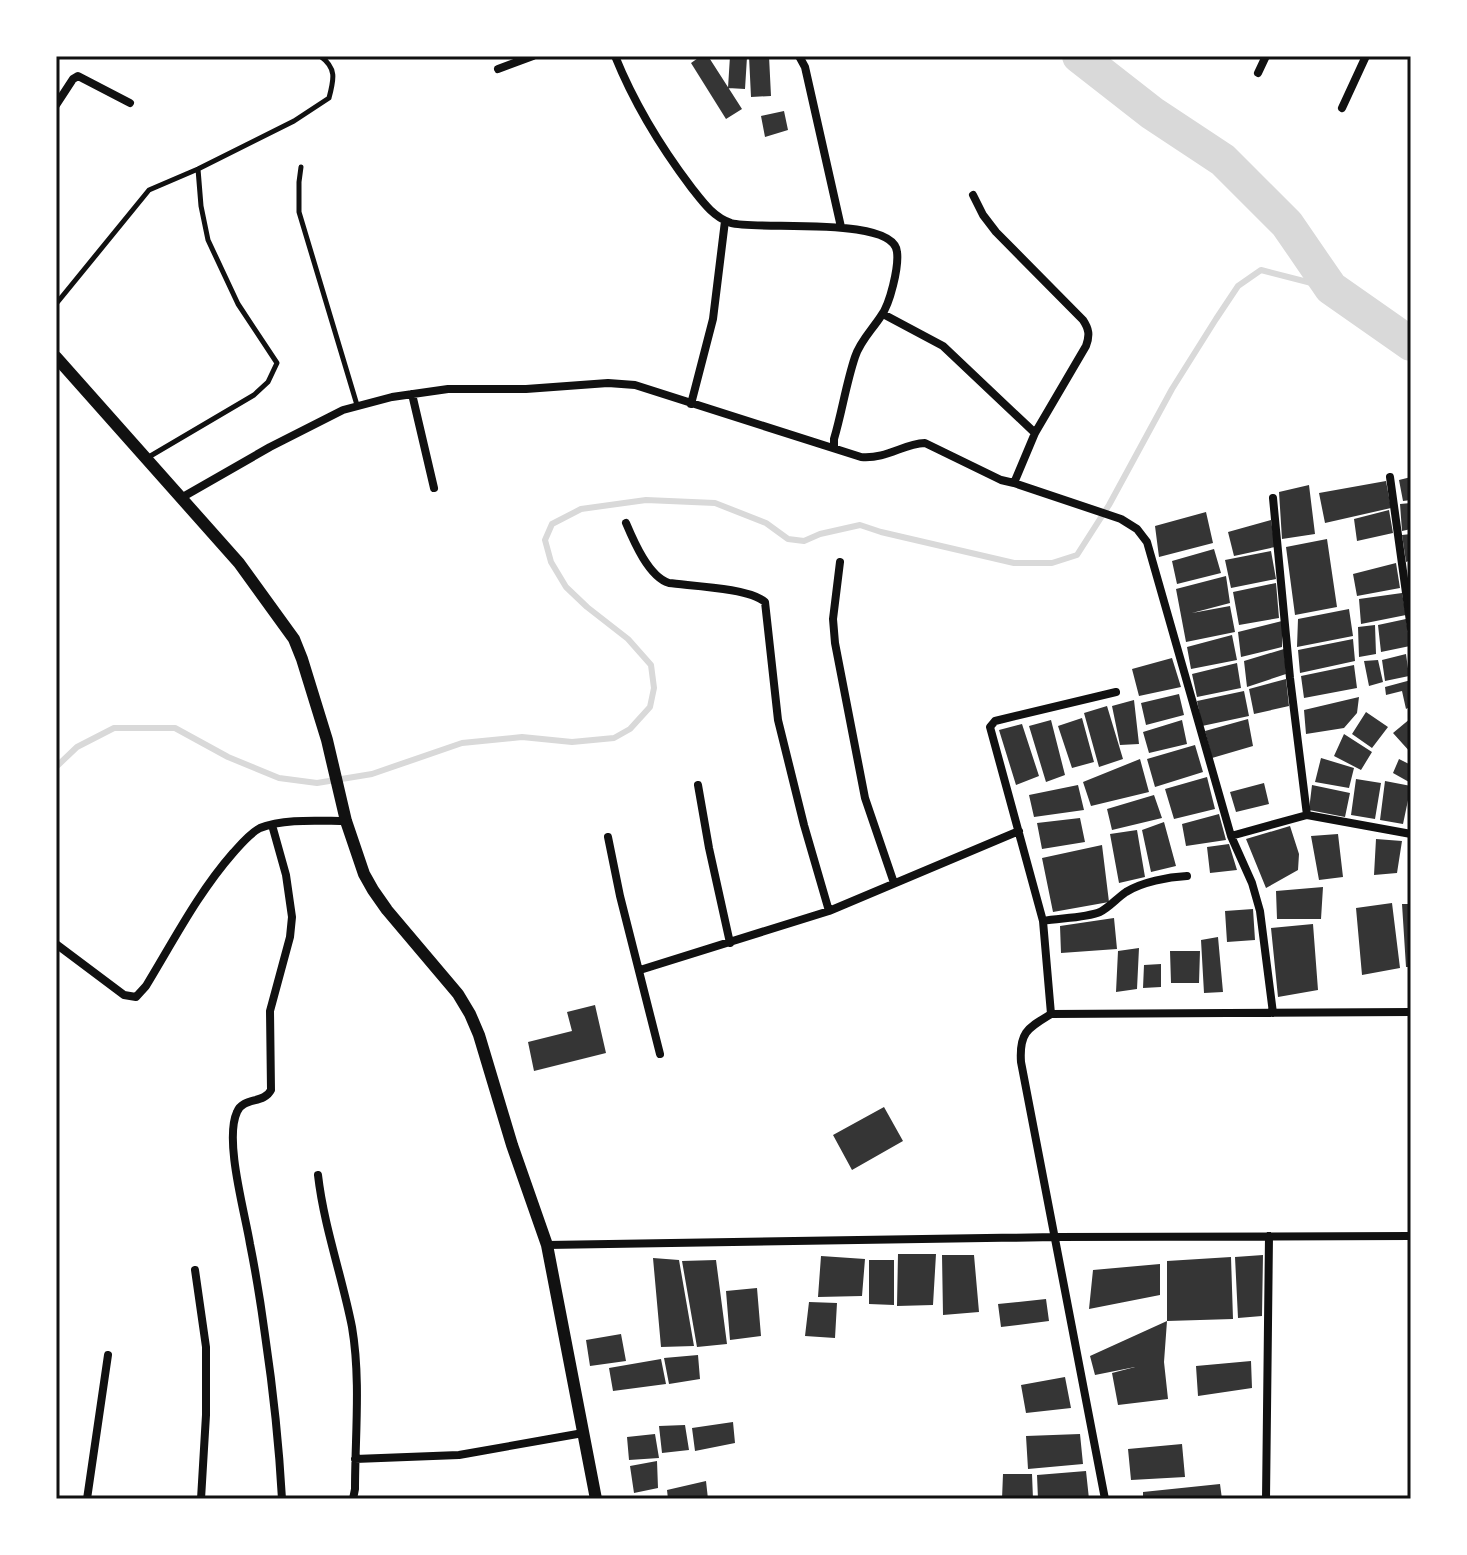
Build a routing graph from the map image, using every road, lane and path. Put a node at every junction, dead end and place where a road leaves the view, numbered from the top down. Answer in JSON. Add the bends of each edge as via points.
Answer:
{"nodes":[{"id":1,"x":320,"y":56,"type":"edge"},
{"id":2,"x":533,"y":56,"type":"edge"},
{"id":3,"x":615,"y":56,"type":"edge"},
{"id":4,"x":799,"y":56,"type":"edge"},
{"id":5,"x":1266,"y":56,"type":"edge"},
{"id":6,"x":1366,"y":56,"type":"edge"},
{"id":7,"x":498,"y":69,"type":"dead end"},
{"id":8,"x":1258,"y":73,"type":"dead end"},
{"id":9,"x":130,"y":103,"type":"dead end"},
{"id":10,"x":56,"y":105,"type":"edge"},
{"id":11,"x":1342,"y":108,"type":"dead end"},
{"id":12,"x":301,"y":167,"type":"dead end"},
{"id":13,"x":198,"y":169,"type":"junction"},
{"id":14,"x":973,"y":195,"type":"dead end"},
{"id":15,"x":725,"y":221,"type":"junction"},
{"id":16,"x":841,"y":227,"type":"junction"},
{"id":17,"x":56,"y":304,"type":"edge"},
{"id":18,"x":883,"y":314,"type":"junction"},
{"id":19,"x":56,"y":357,"type":"edge"},
{"id":20,"x":412,"y":394,"type":"junction"},
{"id":21,"x":691,"y":404,"type":"junction"},
{"id":22,"x":357,"y":406,"type":"junction"},
{"id":23,"x":1035,"y":433,"type":"junction"},
{"id":24,"x":834,"y":448,"type":"junction"},
{"id":25,"x":146,"y":459,"type":"junction"},
{"id":26,"x":1390,"y":477,"type":"dead end"},
{"id":27,"x":1014,"y":483,"type":"junction"},
{"id":28,"x":434,"y":488,"type":"dead end"},
{"id":29,"x":181,"y":498,"type":"junction"},
{"id":30,"x":1273,"y":498,"type":"dead end"},
{"id":31,"x":626,"y":523,"type":"dead end"},
{"id":32,"x":840,"y":562,"type":"dead end"},
{"id":33,"x":1411,"y":629,"type":"edge"},
{"id":34,"x":1116,"y":692,"type":"dead end"},
{"id":35,"x":698,"y":785,"type":"dead end"},
{"id":36,"x":1307,"y":815,"type":"junction"},
{"id":37,"x":346,"y":821,"type":"junction"},
{"id":38,"x":272,"y":825,"type":"junction"},
{"id":39,"x":1019,"y":831,"type":"junction"},
{"id":40,"x":1411,"y":834,"type":"edge"},
{"id":41,"x":1231,"y":836,"type":"junction"},
{"id":42,"x":608,"y":837,"type":"dead end"},
{"id":43,"x":1187,"y":876,"type":"dead end"},
{"id":44,"x":894,"y":883,"type":"junction"},
{"id":45,"x":829,"y":911,"type":"junction"},
{"id":46,"x":1043,"y":921,"type":"junction"},
{"id":47,"x":730,"y":943,"type":"junction"},
{"id":48,"x":56,"y":944,"type":"edge"},
{"id":49,"x":640,"y":970,"type":"junction"},
{"id":50,"x":1411,"y":1012,"type":"edge"},
{"id":51,"x":1273,"y":1013,"type":"junction"},
{"id":52,"x":1051,"y":1014,"type":"junction"},
{"id":53,"x":660,"y":1054,"type":"dead end"},
{"id":54,"x":318,"y":1175,"type":"dead end"},
{"id":55,"x":1269,"y":1236,"type":"junction"},
{"id":56,"x":1411,"y":1236,"type":"edge"},
{"id":57,"x":1056,"y":1237,"type":"junction"},
{"id":58,"x":547,"y":1245,"type":"junction"},
{"id":59,"x":195,"y":1270,"type":"dead end"},
{"id":60,"x":108,"y":1355,"type":"dead end"},
{"id":61,"x":583,"y":1433,"type":"junction"},
{"id":62,"x":355,"y":1459,"type":"junction"},
{"id":63,"x":87,"y":1499,"type":"edge"},
{"id":64,"x":201,"y":1499,"type":"edge"},
{"id":65,"x":282,"y":1499,"type":"edge"},
{"id":66,"x":353,"y":1499,"type":"edge"},
{"id":67,"x":596,"y":1499,"type":"edge"},
{"id":68,"x":1105,"y":1499,"type":"edge"},
{"id":69,"x":1266,"y":1499,"type":"edge"}],
"edges":[{"from":1,"to":13,"type":"lane","via":[[331,65],[329,98]]},
{"from":2,"to":7,"type":"street"},
{"from":3,"to":15,"type":"street","via":[[655,135],[707,207]]},
{"from":4,"to":16,"type":"street"},
{"from":5,"to":8,"type":"street"},
{"from":6,"to":11,"type":"street"},
{"from":9,"to":10,"type":"street","via":[[78,76]]},
{"from":12,"to":22,"type":"lane","via":[[299,212]]},
{"from":13,"to":17,"type":"lane","via":[[149,190]]},
{"from":13,"to":25,"type":"lane","via":[[208,240],[238,304],[277,363],[254,395]]},
{"from":14,"to":23,"type":"street","via":[[996,232],[1088,329],[1086,346]]},
{"from":15,"to":16,"type":"street","via":[[744,226]]},
{"from":15,"to":21,"type":"street","via":[[713,319]]},
{"from":16,"to":18,"type":"street","via":[[877,235],[897,249]]},
{"from":18,"to":23,"type":"street","via":[[943,346]]},
{"from":18,"to":24,"type":"street","via":[[855,357]]},
{"from":19,"to":25,"type":"street"},
{"from":20,"to":21,"type":"street","via":[[608,383],[635,385]]},
{"from":20,"to":22,"type":"street"},
{"from":20,"to":28,"type":"street"},
{"from":21,"to":24,"type":"street"},
{"from":22,"to":29,"type":"street"},
{"from":23,"to":27,"type":"street"},
{"from":24,"to":27,"type":"street","via":[[871,458],[925,443]]},
{"from":25,"to":29,"type":"street"},
{"from":26,"to":33,"type":"street"},
{"from":27,"to":41,"type":"street","via":[[1121,519],[1147,542]]},
{"from":29,"to":37,"type":"street","via":[[239,563],[294,639]]},
{"from":30,"to":36,"type":"street"},
{"from":31,"to":45,"type":"street","via":[[659,580],[743,592],[765,602],[778,720]]},
{"from":32,"to":44,"type":"street","via":[[835,643],[865,798]]},
{"from":34,"to":39,"type":"street","via":[[991,724]]},
{"from":35,"to":47,"type":"street"},
{"from":36,"to":40,"type":"street"},
{"from":36,"to":41,"type":"street"},
{"from":37,"to":38,"type":"street"},
{"from":37,"to":58,"type":"street","via":[[373,890],[470,1014]]},
{"from":38,"to":48,"type":"street","via":[[252,833],[217,871],[136,997],[124,995]]},
{"from":38,"to":65,"type":"street","via":[[291,906],[290,937],[270,1011],[271,1090],[239,1107],[234,1150],[265,1333]]},
{"from":39,"to":44,"type":"street"},
{"from":39,"to":46,"type":"street"},
{"from":41,"to":51,"type":"street","via":[[1260,911]]},
{"from":42,"to":49,"type":"street"},
{"from":43,"to":46,"type":"street","via":[[1127,891],[1094,914]]},
{"from":44,"to":45,"type":"street"},
{"from":45,"to":47,"type":"street"},
{"from":46,"to":52,"type":"street"},
{"from":47,"to":49,"type":"street"},
{"from":49,"to":53,"type":"street"},
{"from":50,"to":51,"type":"street"},
{"from":51,"to":52,"type":"street"},
{"from":52,"to":57,"type":"street","via":[[1029,1027],[1020,1048]]},
{"from":54,"to":62,"type":"street","via":[[352,1327]]},
{"from":55,"to":56,"type":"street"},
{"from":55,"to":57,"type":"street"},
{"from":55,"to":69,"type":"street"},
{"from":57,"to":58,"type":"street"},
{"from":57,"to":68,"type":"street"},
{"from":58,"to":61,"type":"street"},
{"from":59,"to":64,"type":"street","via":[[206,1347]]},
{"from":60,"to":63,"type":"street"},
{"from":61,"to":62,"type":"street","via":[[459,1455]]},
{"from":61,"to":67,"type":"street"},
{"from":62,"to":66,"type":"street"}]}
